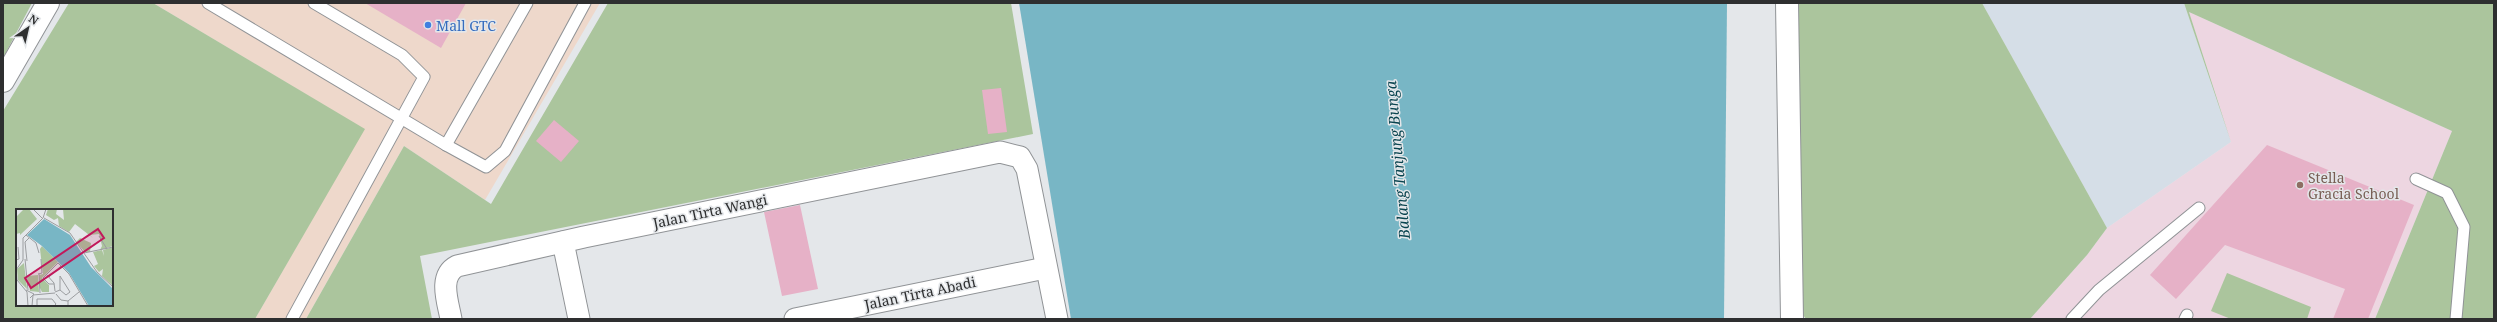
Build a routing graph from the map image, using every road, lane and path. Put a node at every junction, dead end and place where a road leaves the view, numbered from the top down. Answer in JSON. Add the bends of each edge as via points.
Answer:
{"nodes":[{"id":1,"x":48,"y":3,"type":"edge"},
{"id":2,"x":208,"y":3,"type":"edge"},
{"id":3,"x":314,"y":3,"type":"edge"},
{"id":4,"x":527,"y":3,"type":"edge"},
{"id":5,"x":585,"y":3,"type":"edge"},
{"id":6,"x":1787,"y":3,"type":"edge"},
{"id":7,"x":3,"y":81,"type":"edge"},
{"id":8,"x":402,"y":118,"type":"junction"},
{"id":9,"x":446,"y":145,"type":"junction"},
{"id":10,"x":2416,"y":179,"type":"dead end"},
{"id":11,"x":2199,"y":208,"type":"dead end"},
{"id":12,"x":563,"y":242,"type":"junction"},
{"id":13,"x":1045,"y":268,"type":"junction"},
{"id":14,"x":292,"y":319,"type":"edge"},
{"id":15,"x":451,"y":319,"type":"edge"},
{"id":16,"x":579,"y":319,"type":"edge"},
{"id":17,"x":795,"y":319,"type":"edge"},
{"id":18,"x":1057,"y":319,"type":"edge"},
{"id":19,"x":1792,"y":319,"type":"edge"},
{"id":20,"x":2072,"y":319,"type":"edge"},
{"id":21,"x":2456,"y":319,"type":"edge"}],
"edges":[{"from":1,"to":7,"type":"street"},
{"from":2,"to":8,"type":"lane"},
{"from":3,"to":8,"type":"lane","via":[[402,55],[424,77]]},
{"from":4,"to":9,"type":"lane"},
{"from":5,"to":9,"type":"lane","via":[[505,151],[486,167]]},
{"from":6,"to":19,"type":"street"},
{"from":8,"to":9,"type":"lane"},
{"from":8,"to":14,"type":"lane"},
{"from":10,"to":21,"type":"lane","via":[[2447,193],[2464,227]]},
{"from":11,"to":20,"type":"lane","via":[[2099,290]]},
{"from":12,"to":13,"type":"street","name":"Jalan Tirta Wangi","via":[[1000,152],[1020,157],[1027,169]]},
{"from":12,"to":15,"type":"street","name":"Jalan Tirta Wangi","via":[[453,268],[448,272],[445,283]]},
{"from":12,"to":16,"type":"street"},
{"from":13,"to":17,"type":"street","name":"Jalan Tirta Abadi"},
{"from":13,"to":18,"type":"street"}]}
